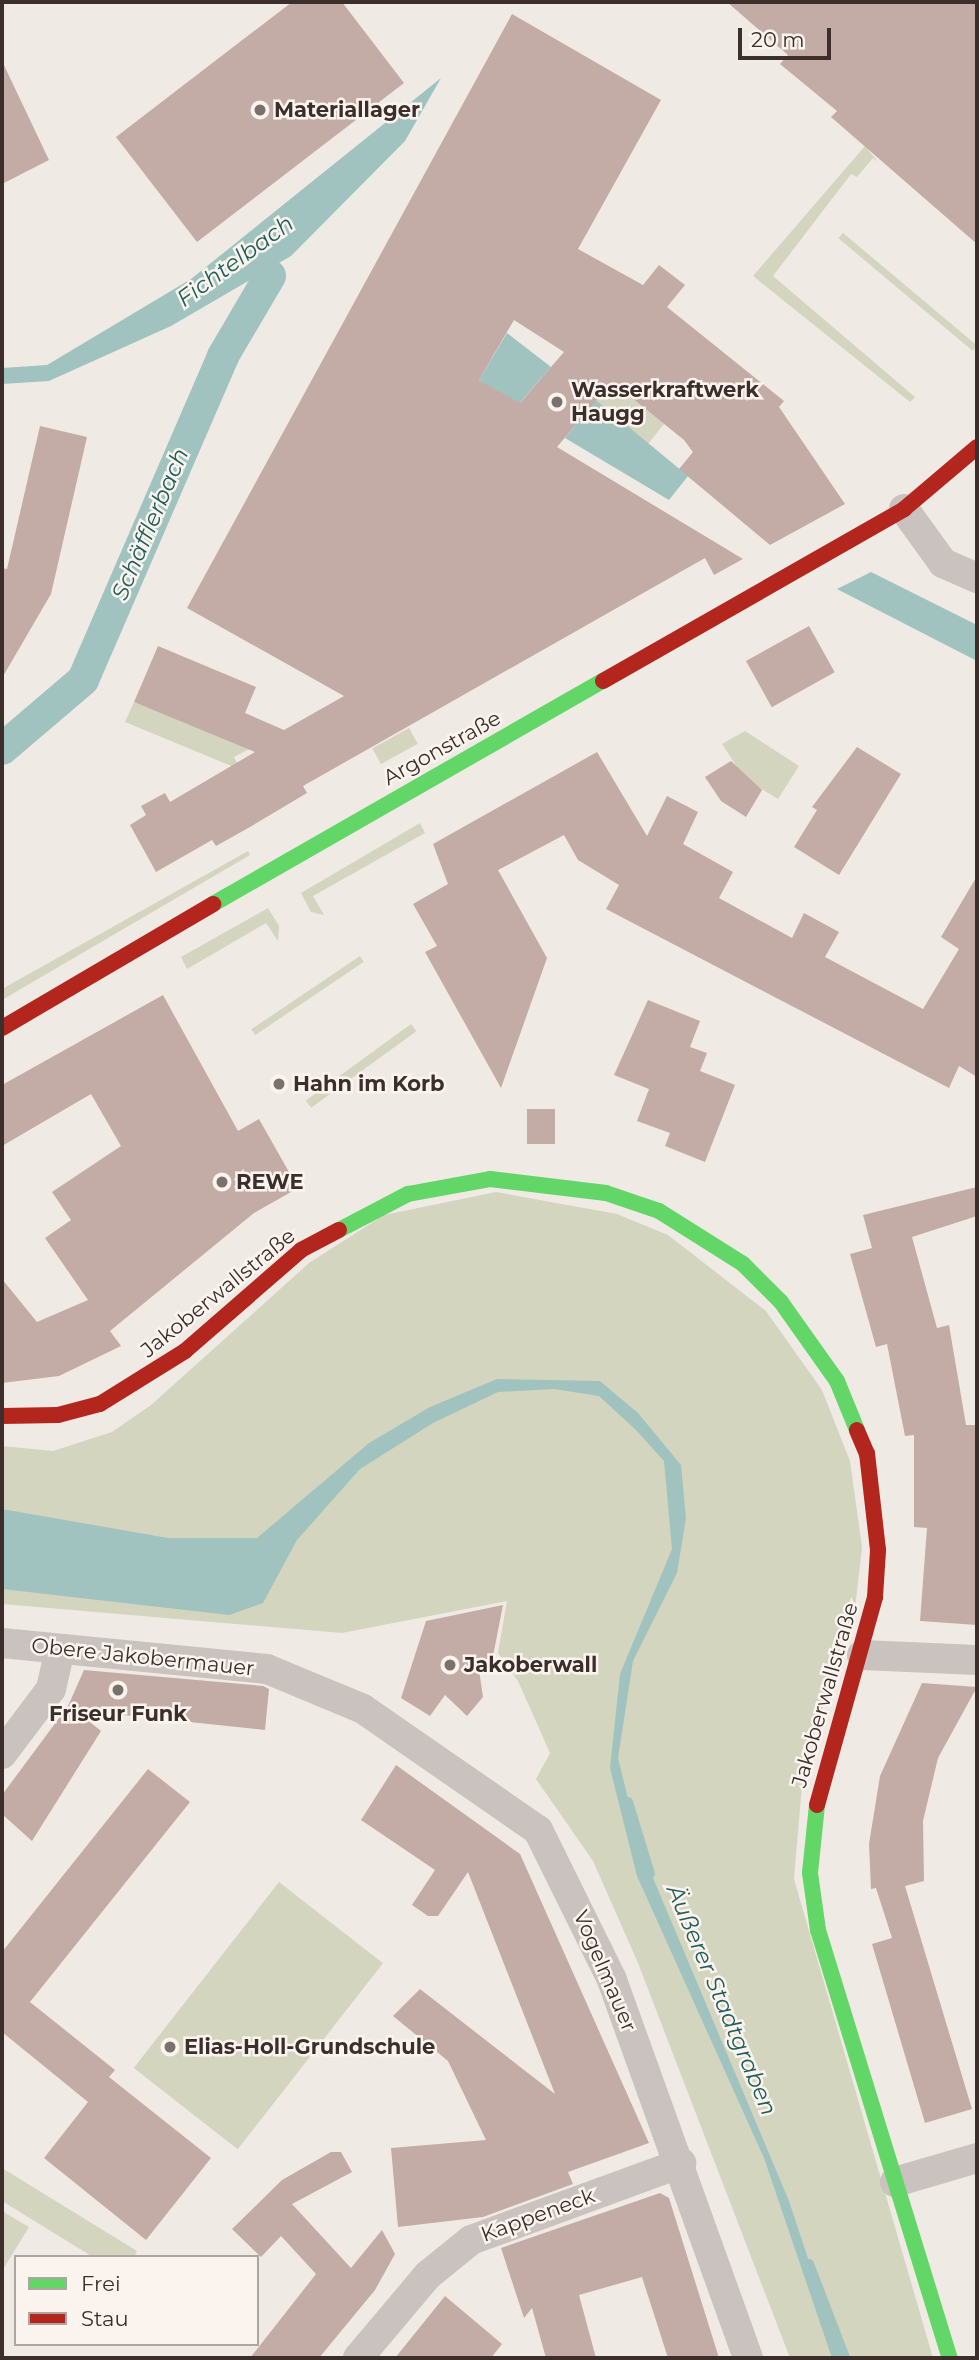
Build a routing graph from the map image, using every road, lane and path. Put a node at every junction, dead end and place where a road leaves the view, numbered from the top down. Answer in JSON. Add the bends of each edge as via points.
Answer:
{"nodes":[{"id":1,"x":977,"y":447,"type":"edge"},
{"id":2,"x":904,"y":509,"type":"junction"},
{"id":3,"x":977,"y":578,"type":"edge"},
{"id":4,"x":2,"y":1028,"type":"edge"},
{"id":5,"x":2,"y":1416,"type":"edge"},
{"id":6,"x":2,"y":1643,"type":"edge"},
{"id":7,"x":60,"y":1649,"type":"junction"},
{"id":8,"x":862,"y":1655,"type":"junction"},
{"id":9,"x":977,"y":1660,"type":"edge"},
{"id":10,"x":323,"y":1690,"type":"joint"},
{"id":11,"x":2,"y":1754,"type":"edge"},
{"id":12,"x":977,"y":2158,"type":"edge"},
{"id":13,"x":681,"y":2163,"type":"junction"},
{"id":14,"x":895,"y":2182,"type":"junction"},
{"id":15,"x":358,"y":2358,"type":"edge"},
{"id":16,"x":748,"y":2358,"type":"edge"},
{"id":17,"x":950,"y":2358,"type":"edge"}],
"edges":[{"from":1,"to":2,"type":"street","name":"Argonstraße"},
{"from":2,"to":3,"type":"street","via":[[943,563]]},
{"from":2,"to":4,"type":"street","name":"Argonstraße"},
{"from":5,"to":8,"type":"street","name":"Jakoberwallstraße","via":[[58,1415],[100,1404],[152,1375],[301,1250],[380,1203],[490,1179],[606,1193],[659,1211],[743,1264],[781,1302],[837,1381],[867,1454],[874,1503],[875,1597]]},
{"from":6,"to":7,"type":"street","name":"Obere Jakobermauer"},
{"from":7,"to":10,"type":"street","name":"Obere Jakobermauer","via":[[248,1666]]},
{"from":7,"to":11,"type":"street","via":[[51,1689]]},
{"from":8,"to":9,"type":"street"},
{"from":8,"to":14,"type":"street","name":"Jakoberwallstraße","via":[[818,1790],[810,1873],[818,1930]]},
{"from":10,"to":13,"type":"street","name":"Vogelmauer","via":[[363,1709],[538,1830],[566,1878]]},
{"from":12,"to":14,"type":"street"},
{"from":13,"to":15,"type":"street","name":"Kappeneck","via":[[471,2240],[428,2275]]},
{"from":13,"to":16,"type":"street","name":"Vogelmauer"},
{"from":14,"to":17,"type":"street","name":"Jakoberwallstraße"}]}
